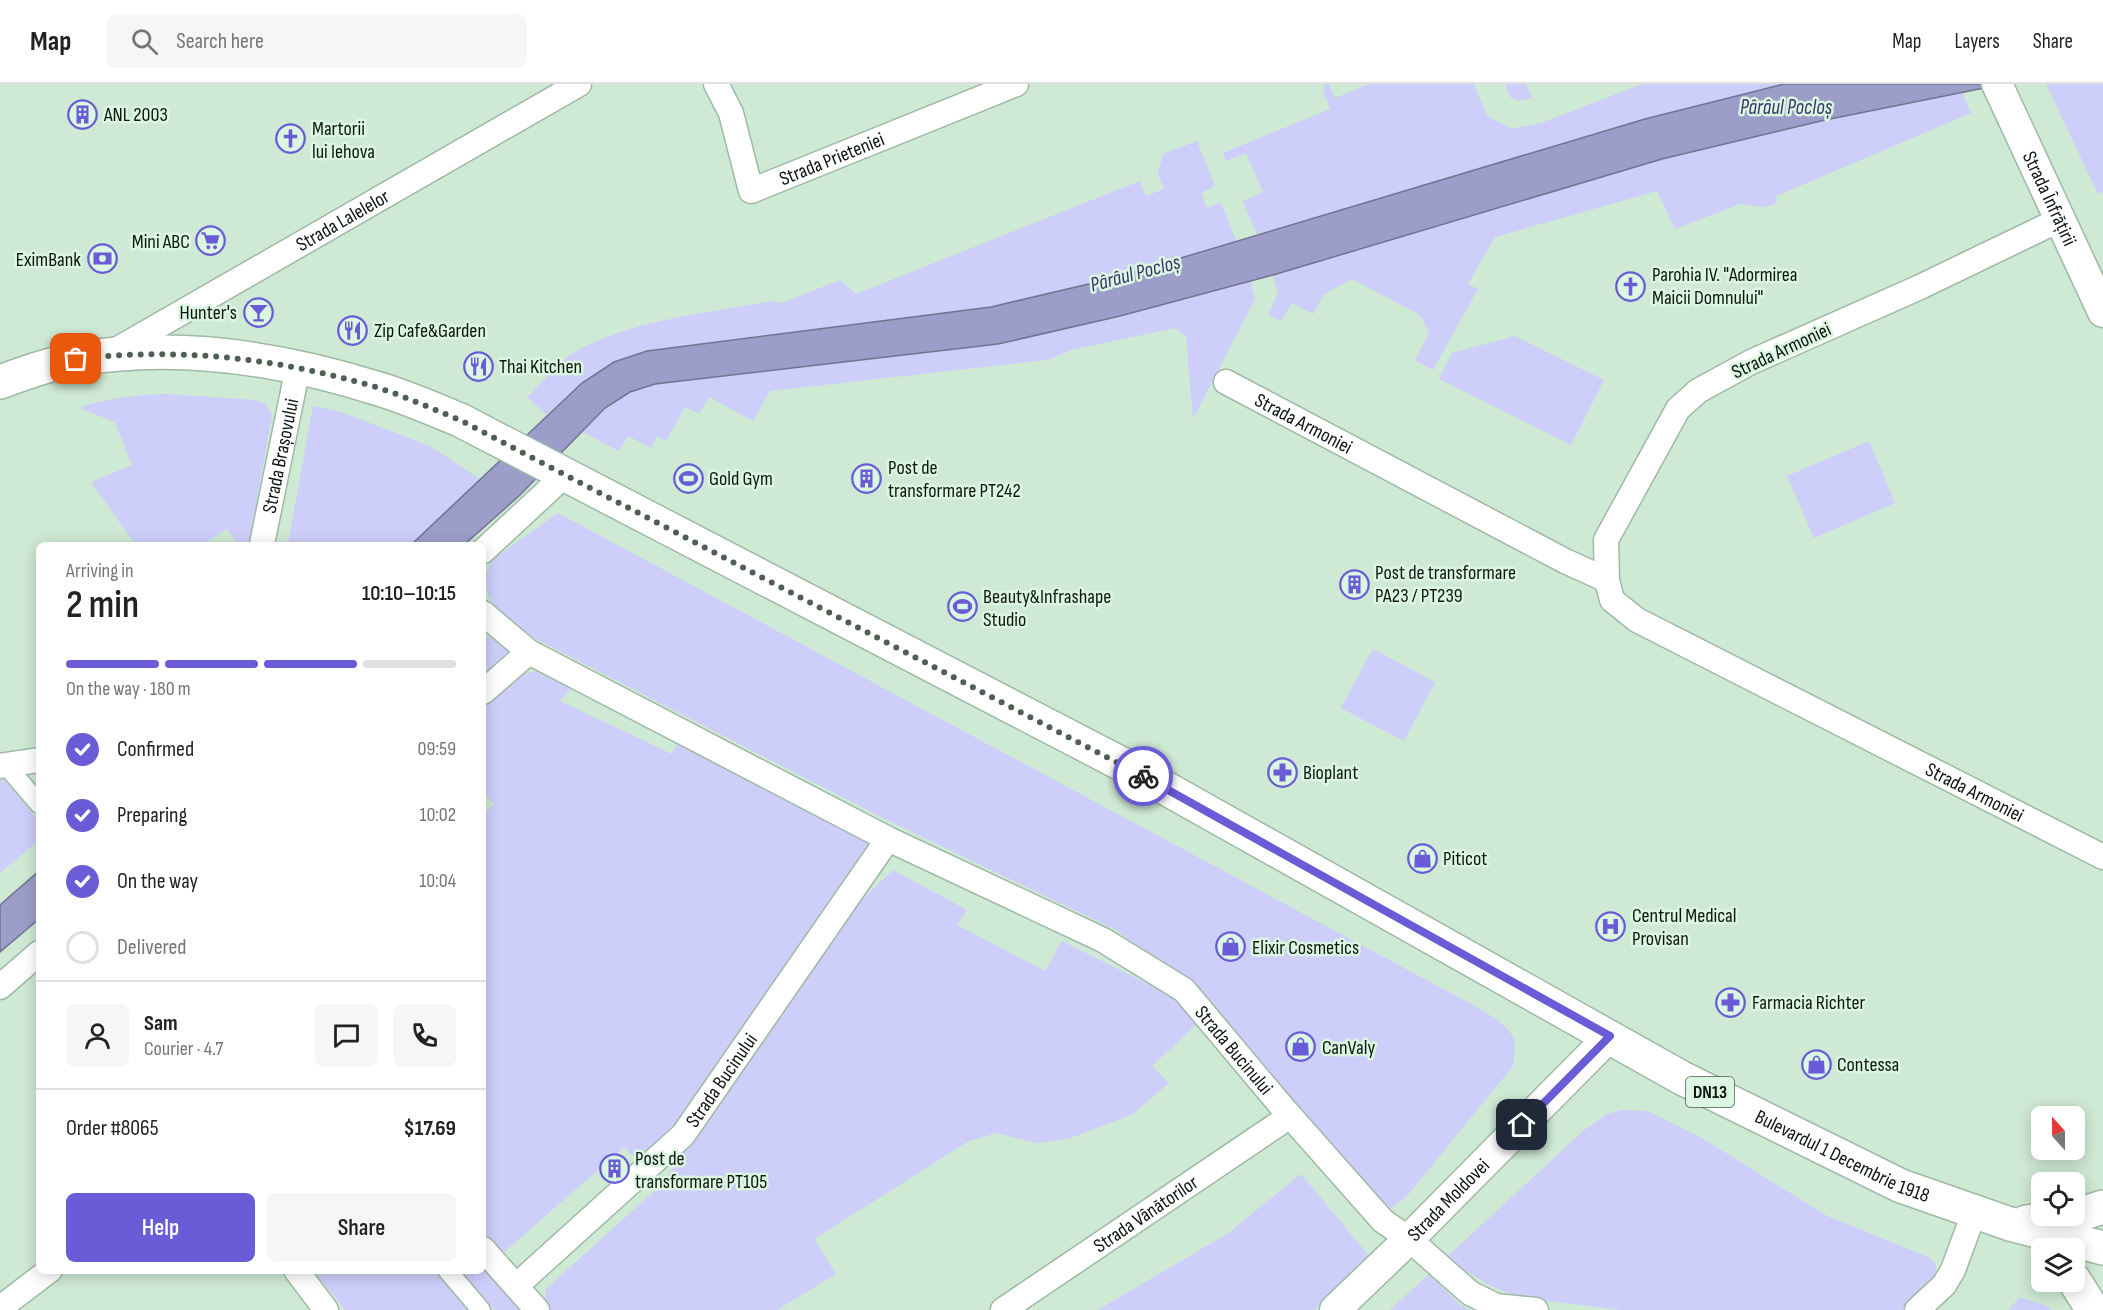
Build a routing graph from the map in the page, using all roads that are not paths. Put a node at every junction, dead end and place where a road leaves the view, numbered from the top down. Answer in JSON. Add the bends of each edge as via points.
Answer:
{"nodes":[{"id":1,"x":579,"y":84,"type":"edge"},
{"id":2,"x":716,"y":84,"type":"edge"},
{"id":3,"x":1016,"y":84,"type":"edge"},
{"id":4,"x":2001,"y":91,"type":"edge"},
{"id":5,"x":2061,"y":219,"type":"junction"},
{"id":6,"x":2103,"y":312,"type":"edge"},
{"id":7,"x":106,"y":355,"type":"junction"},
{"id":8,"x":298,"y":367,"type":"junction"},
{"id":9,"x":0,"y":382,"type":"edge"},
{"id":10,"x":1226,"y":382,"type":"dead end"},
{"id":11,"x":566,"y":474,"type":"junction"},
{"id":12,"x":262,"y":542,"type":"edge"},
{"id":13,"x":486,"y":548,"type":"edge"},
{"id":14,"x":1607,"y":580,"type":"junction"},
{"id":15,"x":486,"y":615,"type":"edge"},
{"id":16,"x":529,"y":651,"type":"junction"},
{"id":17,"x":486,"y":689,"type":"edge"},
{"id":18,"x":36,"y":760,"type":"edge"},
{"id":19,"x":3,"y":765,"type":"edge"},
{"id":20,"x":36,"y":801,"type":"edge"},
{"id":21,"x":888,"y":839,"type":"junction"},
{"id":22,"x":2103,"y":856,"type":"edge"},
{"id":23,"x":36,"y":956,"type":"edge"},
{"id":24,"x":0,"y":987,"type":"edge"},
{"id":25,"x":1610,"y":1036,"type":"junction"},
{"id":26,"x":1290,"y":1116,"type":"junction"},
{"id":27,"x":2103,"y":1207,"type":"edge"},
{"id":28,"x":1974,"y":1212,"type":"junction"},
{"id":29,"x":2010,"y":1224,"type":"junction"},
{"id":30,"x":1409,"y":1239,"type":"junction"},
{"id":31,"x":2031,"y":1240,"type":"edge"},
{"id":32,"x":2103,"y":1248,"type":"edge"},
{"id":33,"x":486,"y":1252,"type":"edge"},
{"id":34,"x":45,"y":1274,"type":"edge"},
{"id":35,"x":299,"y":1274,"type":"edge"},
{"id":36,"x":450,"y":1274,"type":"edge"},
{"id":37,"x":516,"y":1286,"type":"junction"},
{"id":38,"x":2082,"y":1292,"type":"edge"},
{"id":39,"x":0,"y":1308,"type":"edge"},
{"id":40,"x":326,"y":1310,"type":"edge"},
{"id":41,"x":482,"y":1310,"type":"edge"},
{"id":42,"x":537,"y":1310,"type":"edge"},
{"id":43,"x":1003,"y":1310,"type":"edge"},
{"id":44,"x":1335,"y":1310,"type":"edge"},
{"id":45,"x":1536,"y":1310,"type":"edge"},
{"id":46,"x":1917,"y":1310,"type":"edge"},
{"id":47,"x":2093,"y":1310,"type":"edge"}],
"edges":[{"from":1,"to":7,"type":"street","name":"Strada Lalelelor"},
{"from":2,"to":3,"type":"street","name":"Strada Prieteniei","via":[[731,113],[751,191]]},
{"from":4,"to":5,"type":"street","name":"Strada Înfrățirii"},
{"from":5,"to":6,"type":"street","name":"Strada Înfrățirii"},
{"from":5,"to":14,"type":"street","name":"Strada Armoniei","via":[[1751,362],[1698,391],[1678,409],[1606,540]]},
{"from":7,"to":8,"type":"main road","name":"Bulevardul 1 Decembrie 1918","number":"DN13","via":[[221,355]]},
{"from":7,"to":9,"type":"main road","name":"Bulevardul 1 Decembrie 1918","number":"DN13","via":[[76,359]]},
{"from":8,"to":11,"type":"main road","name":"Bulevardul 1 Decembrie 1918","number":"DN13","via":[[380,389],[460,420]]},
{"from":8,"to":12,"type":"street","name":"Strada Brașovului"},
{"from":10,"to":14,"type":"street","name":"Strada Armoniei"},
{"from":11,"to":13,"type":"street"},
{"from":11,"to":25,"type":"main road","name":"Bulevardul 1 Decembrie 1918","number":"DN13","via":[[1137,772]]},
{"from":14,"to":22,"type":"street","name":"Strada Armoniei","via":[[1612,600],[1637,620]]},
{"from":15,"to":16,"type":"street","name":"Strada Bucinului"},
{"from":16,"to":17,"type":"street"},
{"from":16,"to":21,"type":"street","name":"Strada Bucinului"},
{"from":18,"to":19,"type":"street"},
{"from":19,"to":20,"type":"street"},
{"from":21,"to":26,"type":"street","name":"Strada Bucinului","via":[[1103,940],[1184,990]]},
{"from":21,"to":37,"type":"street","name":"Strada Bucinului","via":[[683,1135]]},
{"from":23,"to":24,"type":"street"},
{"from":25,"to":28,"type":"main road","name":"Bulevardul 1 Decembrie 1918","number":"DN13","via":[[1796,1136],[1901,1186]]},
{"from":25,"to":30,"type":"street","name":"Strada Moldovei"},
{"from":26,"to":30,"type":"street","name":"Strada Bucinului","via":[[1383,1221]]},
{"from":26,"to":43,"type":"street","name":"Strada Vânătorilor"},
{"from":27,"to":29,"type":"main road","via":[[2078,1215]]},
{"from":28,"to":29,"type":"main road","name":"Bulevardul 1 Decembrie 1918","number":"DN13"},
{"from":28,"to":46,"type":"street","via":[[1953,1270],[1944,1285]]},
{"from":29,"to":31,"type":"main road"},
{"from":29,"to":32,"type":"main road","name":"Bulevardul 1 Decembrie 1918","number":"DN13"},
{"from":30,"to":44,"type":"street","name":"Strada Moldovei"},
{"from":30,"to":45,"type":"street","name":"Strada Bucinului","via":[[1470,1293],[1496,1306]]},
{"from":33,"to":37,"type":"street"},
{"from":34,"to":39,"type":"street"},
{"from":35,"to":40,"type":"street"},
{"from":36,"to":41,"type":"street"},
{"from":37,"to":42,"type":"street"},
{"from":38,"to":47,"type":"main road"}]}
